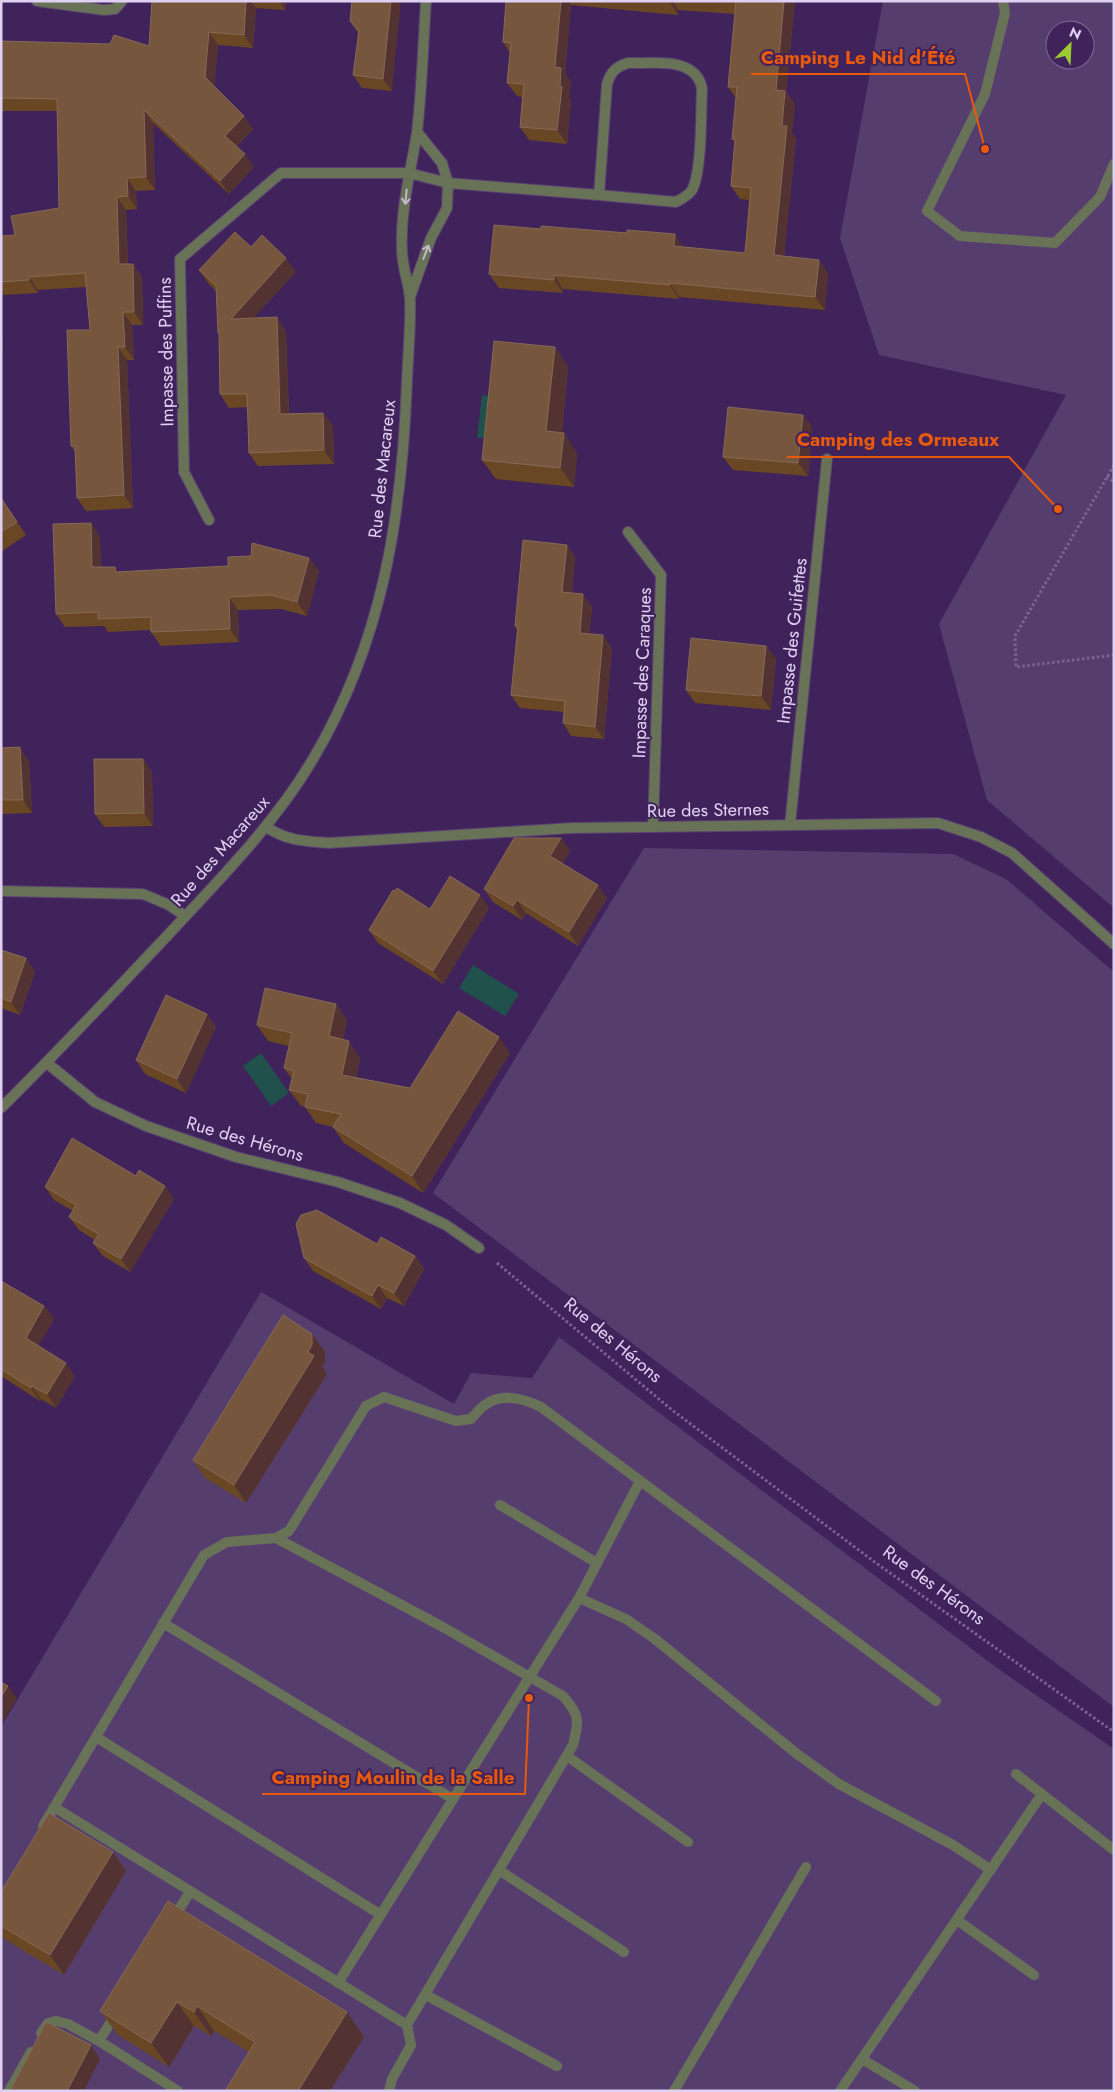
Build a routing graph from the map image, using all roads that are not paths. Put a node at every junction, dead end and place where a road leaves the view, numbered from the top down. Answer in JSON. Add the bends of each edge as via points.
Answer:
{"nodes":[{"id":1,"x":37,"y":1,"type":"edge"},
{"id":2,"x":122,"y":1,"type":"edge"},
{"id":3,"x":426,"y":1,"type":"edge"},
{"id":4,"x":1003,"y":1,"type":"edge"},
{"id":5,"x":417,"y":132,"type":"junction"},
{"id":6,"x":1114,"y":164,"type":"edge"},
{"id":7,"x":408,"y":174,"type":"junction"},
{"id":8,"x":448,"y":183,"type":"junction"},
{"id":9,"x":599,"y":195,"type":"junction"},
{"id":10,"x":410,"y":298,"type":"junction"},
{"id":11,"x":827,"y":460,"type":"dead end"},
{"id":12,"x":209,"y":520,"type":"dead end"},
{"id":13,"x":628,"y":532,"type":"dead end"},
{"id":14,"x":790,"y":825,"type":"junction"},
{"id":15,"x":266,"y":827,"type":"junction"},
{"id":16,"x":653,"y":827,"type":"junction"},
{"id":17,"x":1,"y":891,"type":"edge"},
{"id":18,"x":185,"y":916,"type":"junction"},
{"id":19,"x":1114,"y":944,"type":"edge"},
{"id":20,"x":47,"y":1063,"type":"junction"},
{"id":21,"x":1,"y":1108,"type":"edge"},
{"id":22,"x":479,"y":1248,"type":"road end"},
{"id":23,"x":640,"y":1481,"type":"junction"},
{"id":24,"x":500,"y":1505,"type":"dead end"},
{"id":25,"x":276,"y":1538,"type":"junction"},
{"id":26,"x":597,"y":1563,"type":"junction"},
{"id":27,"x":579,"y":1598,"type":"junction"},
{"id":28,"x":163,"y":1623,"type":"junction"},
{"id":29,"x":528,"y":1677,"type":"junction"},
{"id":30,"x":936,"y":1701,"type":"dead end"},
{"id":31,"x":96,"y":1737,"type":"junction"},
{"id":32,"x":567,"y":1756,"type":"junction"},
{"id":33,"x":1016,"y":1774,"type":"dead end"},
{"id":34,"x":1042,"y":1794,"type":"junction"},
{"id":35,"x":452,"y":1799,"type":"junction"},
{"id":36,"x":54,"y":1808,"type":"junction"},
{"id":37,"x":39,"y":1831,"type":"edge"},
{"id":38,"x":688,"y":1842,"type":"dead end"},
{"id":39,"x":1114,"y":1850,"type":"edge"},
{"id":40,"x":806,"y":1867,"type":"dead end"},
{"id":41,"x":499,"y":1870,"type":"junction"},
{"id":42,"x":991,"y":1870,"type":"junction"},
{"id":43,"x":190,"y":1892,"type":"junction"},
{"id":44,"x":381,"y":1915,"type":"junction"},
{"id":45,"x":957,"y":1920,"type":"junction"},
{"id":46,"x":170,"y":1925,"type":"edge"},
{"id":47,"x":624,"y":1952,"type":"dead end"},
{"id":48,"x":1034,"y":1975,"type":"dead end"},
{"id":49,"x":338,"y":1983,"type":"junction"},
{"id":50,"x":426,"y":1995,"type":"junction"},
{"id":51,"x":124,"y":2000,"type":"edge"},
{"id":52,"x":407,"y":2025,"type":"junction"},
{"id":53,"x":99,"y":2041,"type":"junction"},
{"id":54,"x":862,"y":2059,"type":"junction"},
{"id":55,"x":557,"y":2066,"type":"dead end"},
{"id":56,"x":9,"y":2091,"type":"edge"},
{"id":57,"x":178,"y":2091,"type":"edge"},
{"id":58,"x":389,"y":2091,"type":"edge"},
{"id":59,"x":674,"y":2091,"type":"edge"},
{"id":60,"x":840,"y":2091,"type":"edge"},
{"id":61,"x":915,"y":2091,"type":"edge"}],
"edges":[{"from":1,"to":2,"type":"street","via":[[104,10],[115,9]]},
{"from":3,"to":5,"type":"street","name":"Rue des Macareux"},
{"from":4,"to":6,"type":"street","via":[[1005,13],[985,94],[926,211],[960,236],[1055,243],[1100,197]]},
{"from":5,"to":7,"type":"street","name":"Rue des Macareux"},
{"from":5,"to":8,"type":"street","name":"Rue des Macareux","via":[[442,163]]},
{"from":7,"to":8,"type":"street"},
{"from":7,"to":10,"type":"street","name":"Rue des Macareux","one_way":true,"via":[[402,250]]},
{"from":7,"to":12,"type":"street","name":"Impasse des Puffins","via":[[281,173],[180,259],[184,472]]},
{"from":8,"to":9,"type":"street"},
{"from":10,"to":8,"type":"street","name":"Rue des Macareux","one_way":true,"via":[[431,238],[446,208]]},
{"from":9,"to":9,"type":"street","via":[[676,202],[687,196],[698,174],[702,88],[692,69],[682,65],[628,63],[618,66],[610,74]]},
{"from":10,"to":15,"type":"street","name":"Rue des Macareux","via":[[397,513],[384,582],[367,645],[313,760]]},
{"from":11,"to":14,"type":"street","name":"Impasse des Guifettes"},
{"from":13,"to":16,"type":"street","name":"Impasse des Caraques","via":[[661,575]]},
{"from":14,"to":16,"type":"street","name":"Rue des Sternes"},
{"from":14,"to":19,"type":"street","name":"Rue des Sternes","via":[[938,823],[981,837],[1012,853]]},
{"from":15,"to":16,"type":"street","name":"Rue des Sternes","via":[[297,841],[329,843],[572,828]]},
{"from":15,"to":18,"type":"street","name":"Rue des Macareux"},
{"from":17,"to":18,"type":"street","via":[[143,894]]},
{"from":18,"to":20,"type":"street","name":"Rue des Macareux"},
{"from":20,"to":21,"type":"street","name":"Rue des Macareux"},
{"from":20,"to":22,"type":"street","name":"Rue des Hérons","via":[[95,1102],[146,1126],[236,1157],[338,1182],[400,1203],[446,1225]]},
{"from":23,"to":25,"type":"street","via":[[528,1400],[504,1398],[485,1404],[471,1419],[456,1421],[384,1397],[366,1406],[290,1531]]},
{"from":23,"to":26,"type":"street"},
{"from":23,"to":30,"type":"street"},
{"from":24,"to":26,"type":"street"},
{"from":25,"to":28,"type":"street","via":[[227,1542],[204,1555]]},
{"from":25,"to":29,"type":"street","via":[[441,1626]]},
{"from":26,"to":27,"type":"street"},
{"from":27,"to":29,"type":"street"},
{"from":27,"to":42,"type":"street","via":[[626,1619],[655,1639],[839,1784],[954,1845]]},
{"from":28,"to":31,"type":"street"},
{"from":28,"to":35,"type":"street"},
{"from":29,"to":32,"type":"street","via":[[563,1696],[576,1710],[577,1728]]},
{"from":29,"to":35,"type":"street"},
{"from":31,"to":36,"type":"street"},
{"from":31,"to":44,"type":"street"},
{"from":32,"to":38,"type":"street"},
{"from":32,"to":41,"type":"street"},
{"from":33,"to":34,"type":"street"},
{"from":34,"to":39,"type":"street"},
{"from":34,"to":42,"type":"street"},
{"from":35,"to":44,"type":"street"},
{"from":36,"to":37,"type":"street"},
{"from":36,"to":43,"type":"street"},
{"from":40,"to":59,"type":"street"},
{"from":41,"to":47,"type":"street"},
{"from":41,"to":50,"type":"street"},
{"from":42,"to":45,"type":"street"},
{"from":43,"to":46,"type":"street"},
{"from":43,"to":49,"type":"street"},
{"from":44,"to":49,"type":"street"},
{"from":45,"to":48,"type":"street"},
{"from":45,"to":54,"type":"street"},
{"from":49,"to":52,"type":"street"},
{"from":50,"to":52,"type":"street"},
{"from":50,"to":55,"type":"street"},
{"from":51,"to":53,"type":"street"},
{"from":52,"to":58,"type":"street","via":[[411,2045]]},
{"from":53,"to":56,"type":"street","via":[[62,2021],[48,2023]]},
{"from":53,"to":57,"type":"street"},
{"from":54,"to":60,"type":"street"},
{"from":54,"to":61,"type":"street"}]}
